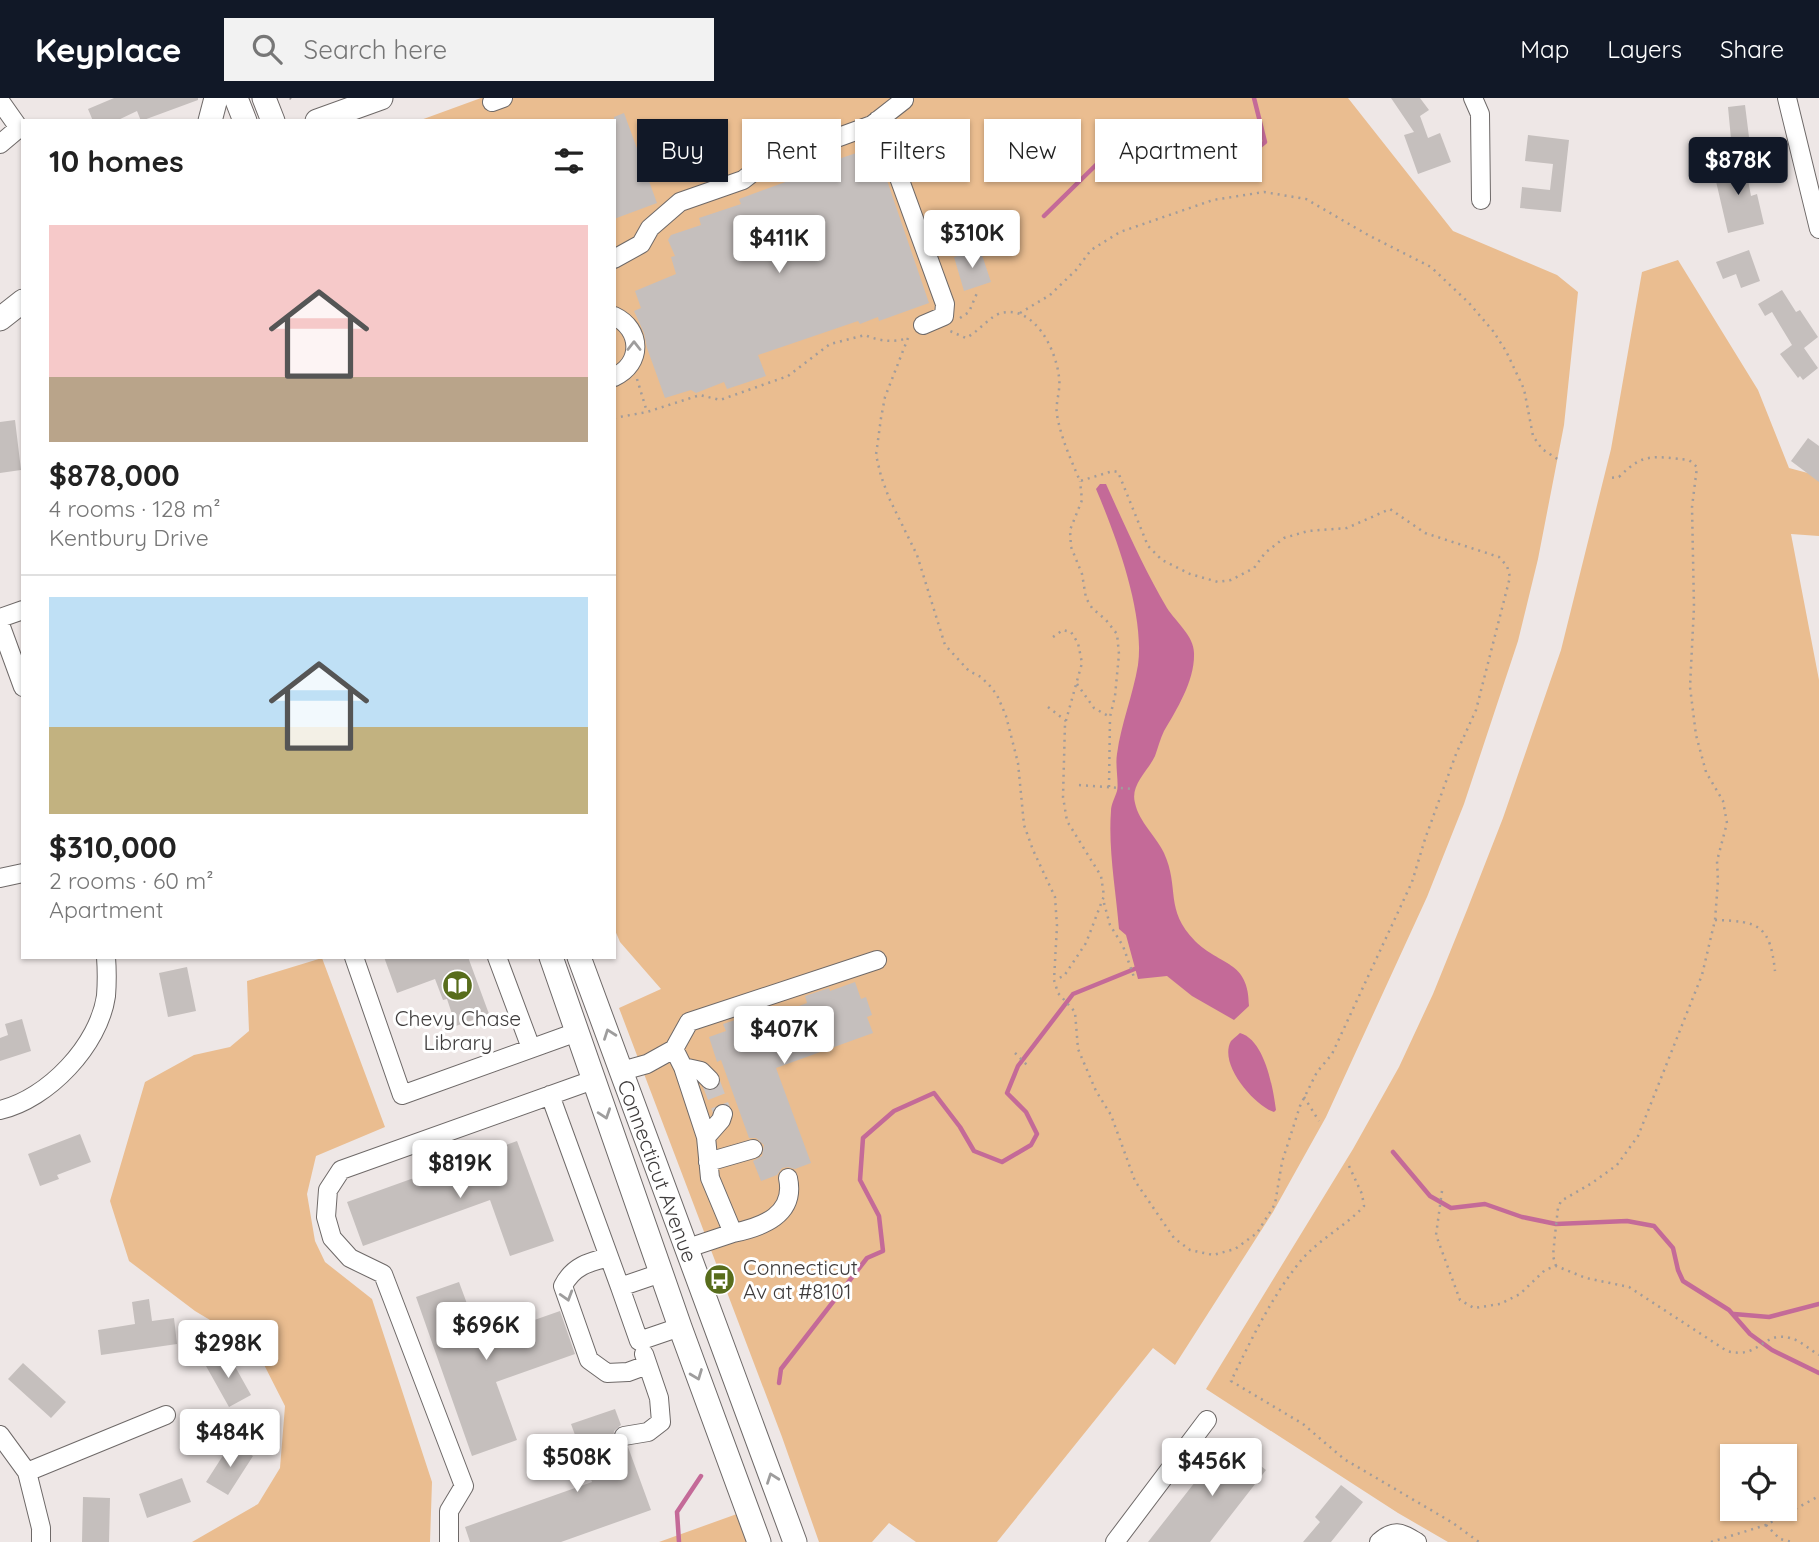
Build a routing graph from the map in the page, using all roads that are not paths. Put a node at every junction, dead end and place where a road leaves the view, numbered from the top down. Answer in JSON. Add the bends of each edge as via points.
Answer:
{"nodes":[{"id":1,"x":216,"y":98,"type":"edge"},
{"id":2,"x":236,"y":98,"type":"edge"},
{"id":3,"x":264,"y":98,"type":"edge"},
{"id":4,"x":335,"y":98,"type":"edge"},
{"id":5,"x":902,"y":98,"type":"edge"},
{"id":6,"x":1473,"y":98,"type":"edge"},
{"id":7,"x":1787,"y":98,"type":"edge"},
{"id":8,"x":0,"y":101,"type":"edge"},
{"id":9,"x":373,"y":101,"type":"edge"},
{"id":10,"x":210,"y":119,"type":"edge"},
{"id":11,"x":243,"y":119,"type":"edge"},
{"id":12,"x":272,"y":119,"type":"edge"},
{"id":13,"x":323,"y":119,"type":"edge"},
{"id":14,"x":879,"y":119,"type":"edge"},
{"id":15,"x":855,"y":131,"type":"edge"},
{"id":16,"x":0,"y":144,"type":"edge"},
{"id":17,"x":901,"y":182,"type":"edge"},
{"id":18,"x":1481,"y":201,"type":"dead end"},
{"id":19,"x":1819,"y":229,"type":"edge"},
{"id":20,"x":616,"y":258,"type":"edge"},
{"id":21,"x":21,"y":303,"type":"edge"},
{"id":22,"x":616,"y":317,"type":"edge"},
{"id":23,"x":0,"y":319,"type":"edge"},
{"id":24,"x":920,"y":330,"type":"road end"},
{"id":25,"x":616,"y":376,"type":"edge"},
{"id":26,"x":21,"y":611,"type":"edge"},
{"id":27,"x":0,"y":618,"type":"edge"},
{"id":28,"x":0,"y":624,"type":"edge"},
{"id":29,"x":21,"y":682,"type":"edge"},
{"id":30,"x":21,"y":873,"type":"edge"},
{"id":31,"x":0,"y":878,"type":"edge"},
{"id":32,"x":107,"y":959,"type":"edge"},
{"id":33,"x":355,"y":959,"type":"edge"},
{"id":34,"x":499,"y":959,"type":"edge"},
{"id":35,"x":552,"y":959,"type":"edge"},
{"id":36,"x":580,"y":959,"type":"edge"},
{"id":37,"x":877,"y":960,"type":"dead end"},
{"id":38,"x":577,"y":1032,"type":"junction"},
{"id":39,"x":531,"y":1048,"type":"junction"},
{"id":40,"x":674,"y":1049,"type":"junction"},
{"id":41,"x":683,"y":1067,"type":"junction"},
{"id":42,"x":622,"y":1071,"type":"junction"},
{"id":43,"x":593,"y":1080,"type":"junction"},
{"id":44,"x":710,"y":1080,"type":"tunnel mouth"},
{"id":45,"x":550,"y":1095,"type":"junction"},
{"id":46,"x":0,"y":1110,"type":"edge"},
{"id":47,"x":723,"y":1114,"type":"dead end"},
{"id":48,"x":706,"y":1137,"type":"junction"},
{"id":49,"x":753,"y":1149,"type":"dead end"},
{"id":50,"x":708,"y":1161,"type":"junction"},
{"id":51,"x":788,"y":1178,"type":"dead end"},
{"id":52,"x":733,"y":1233,"type":"junction"},
{"id":53,"x":688,"y":1248,"type":"junction"},
{"id":54,"x":609,"y":1257,"type":"junction"},
{"id":55,"x":661,"y":1273,"type":"junction"},
{"id":56,"x":620,"y":1287,"type":"junction"},
{"id":57,"x":680,"y":1327,"type":"junction"},
{"id":58,"x":639,"y":1341,"type":"junction"},
{"id":59,"x":648,"y":1365,"type":"junction"},
{"id":60,"x":166,"y":1415,"type":"dead end"},
{"id":61,"x":1207,"y":1420,"type":"dead end"},
{"id":62,"x":0,"y":1435,"type":"edge"},
{"id":63,"x":624,"y":1436,"type":"dead end"},
{"id":64,"x":27,"y":1472,"type":"junction"},
{"id":65,"x":1409,"y":1538,"type":"edge"},
{"id":66,"x":41,"y":1542,"type":"edge"},
{"id":67,"x":449,"y":1542,"type":"edge"},
{"id":68,"x":759,"y":1542,"type":"edge"},
{"id":69,"x":795,"y":1542,"type":"edge"},
{"id":70,"x":1115,"y":1542,"type":"edge"},
{"id":71,"x":1379,"y":1542,"type":"edge"}],
"edges":[{"from":1,"to":10,"type":"main road"},
{"from":2,"to":11,"type":"main road"},
{"from":3,"to":12,"type":"main road"},
{"from":4,"to":9,"type":"main road"},
{"from":5,"to":14,"type":"street"},
{"from":6,"to":18,"type":"street","via":[[1480,114]]},
{"from":7,"to":19,"type":"street"},
{"from":8,"to":16,"type":"street","via":[[19,128]]},
{"from":9,"to":13,"type":"main road"},
{"from":15,"to":20,"type":"street","via":[[762,165],[743,180],[680,202],[650,228],[642,244]]},
{"from":17,"to":24,"type":"street","via":[[945,304],[944,316]]},
{"from":21,"to":23,"type":"main road"},
{"from":25,"to":22,"type":"street","one_way":true,"via":[[630,366],[636,343],[626,322]]},
{"from":26,"to":27,"type":"street"},
{"from":28,"to":29,"type":"street"},
{"from":30,"to":31,"type":"street"},
{"from":32,"to":46,"type":"street","via":[[106,997],[82,1051],[53,1084]]},
{"from":33,"to":39,"type":"street","via":[[402,1095]]},
{"from":34,"to":39,"type":"street"},
{"from":35,"to":38,"type":"main road","name":"Connecticut Avenue"},
{"from":42,"to":36,"type":"main road","name":"Connecticut Avenue","one_way":true},
{"from":37,"to":40,"type":"street","via":[[689,1022]]},
{"from":38,"to":39,"type":"street"},
{"from":38,"to":43,"type":"main road","name":"Connecticut Avenue"},
{"from":40,"to":41,"type":"street"},
{"from":40,"to":42,"type":"street"},
{"from":41,"to":44,"type":"street","via":[[701,1071]]},
{"from":41,"to":48,"type":"street"},
{"from":42,"to":53,"type":"main road","name":"Connecticut Avenue"},
{"from":43,"to":45,"type":"street"},
{"from":43,"to":55,"type":"main road","name":"Connecticut Avenue","one_way":true},
{"from":45,"to":54,"type":"street"},
{"from":45,"to":67,"type":"street","via":[[341,1170],[328,1190],[326,1217],[332,1238],[350,1258],[383,1274],[464,1486],[449,1511]]},
{"from":47,"to":48,"type":"street"},
{"from":48,"to":50,"type":"street"},
{"from":49,"to":50,"type":"street"},
{"from":50,"to":52,"type":"street","via":[[710,1178]]},
{"from":51,"to":52,"type":"street","via":[[789,1196],[782,1213]]},
{"from":52,"to":53,"type":"street"},
{"from":69,"to":53,"type":"main road","name":"Connecticut Avenue","one_way":true},
{"from":54,"to":56,"type":"street"},
{"from":54,"to":59,"type":"street","one_way":true,"via":[[570,1272],[563,1286],[589,1360],[607,1374]]},
{"from":55,"to":56,"type":"street"},
{"from":55,"to":57,"type":"main road","name":"Connecticut Avenue"},
{"from":56,"to":58,"type":"street"},
{"from":57,"to":58,"type":"street"},
{"from":57,"to":68,"type":"main road","name":"Connecticut Avenue","one_way":true},
{"from":58,"to":59,"type":"street"},
{"from":59,"to":63,"type":"street","via":[[661,1422],[648,1432]]},
{"from":60,"to":64,"type":"street"},
{"from":61,"to":70,"type":"street"},
{"from":62,"to":64,"type":"street"},
{"from":64,"to":66,"type":"street"},
{"from":65,"to":71,"type":"street","via":[[1388,1534]]}]}
